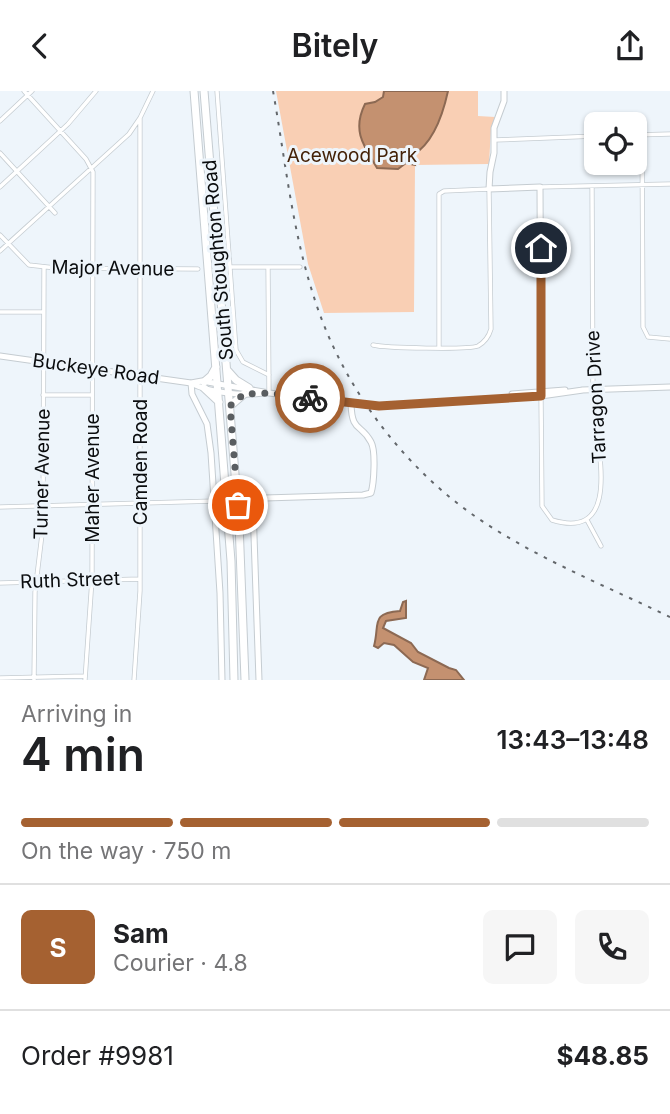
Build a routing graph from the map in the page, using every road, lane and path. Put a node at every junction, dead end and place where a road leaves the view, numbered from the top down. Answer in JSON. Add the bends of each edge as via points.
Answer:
{"nodes":[{"id":1,"x":32,"y":91,"type":"edge"},
{"id":2,"x":96,"y":91,"type":"edge"},
{"id":3,"x":153,"y":91,"type":"edge"},
{"id":4,"x":194,"y":91,"type":"edge"},
{"id":5,"x":204,"y":91,"type":"edge"},
{"id":6,"x":217,"y":91,"type":"edge"},
{"id":7,"x":504,"y":91,"type":"edge"},
{"id":8,"x":26,"y":93,"type":"edge"},
{"id":9,"x":140,"y":118,"type":"junction"},
{"id":10,"x":0,"y":121,"type":"edge"},
{"id":11,"x":61,"y":132,"type":"junction"},
{"id":12,"x":670,"y":134,"type":"edge"},
{"id":13,"x":647,"y":135,"type":"edge"},
{"id":14,"x":584,"y":137,"type":"edge"},
{"id":15,"x":494,"y":140,"type":"junction"},
{"id":16,"x":0,"y":153,"type":"edge"},
{"id":17,"x":92,"y":168,"type":"junction"},
{"id":18,"x":17,"y":171,"type":"junction"},
{"id":19,"x":642,"y":175,"type":"edge"},
{"id":20,"x":642,"y":184,"type":"junction"},
{"id":21,"x":670,"y":184,"type":"edge"},
{"id":22,"x":592,"y":186,"type":"junction"},
{"id":23,"x":0,"y":187,"type":"edge"},
{"id":24,"x":540,"y":187,"type":"junction"},
{"id":25,"x":489,"y":189,"type":"junction"},
{"id":26,"x":50,"y":207,"type":"junction"},
{"id":27,"x":55,"y":213,"type":"dead end"},
{"id":28,"x":0,"y":235,"type":"edge"},
{"id":29,"x":9,"y":245,"type":"junction"},
{"id":30,"x":0,"y":251,"type":"edge"},
{"id":31,"x":44,"y":267,"type":"junction"},
{"id":32,"x":230,"y":267,"type":"junction"},
{"id":33,"x":268,"y":267,"type":"junction"},
{"id":34,"x":300,"y":267,"type":"dead end"},
{"id":35,"x":92,"y":269,"type":"junction"},
{"id":36,"x":141,"y":269,"type":"junction"},
{"id":37,"x":198,"y":269,"type":"dead end"},
{"id":38,"x":211,"y":299,"type":"junction"},
{"id":39,"x":0,"y":312,"type":"edge"},
{"id":40,"x":44,"y":313,"type":"junction"},
{"id":41,"x":670,"y":339,"type":"edge"},
{"id":42,"x":373,"y":345,"type":"dead end"},
{"id":43,"x":439,"y":347,"type":"junction"},
{"id":44,"x":0,"y":356,"type":"edge"},
{"id":45,"x":44,"y":362,"type":"junction"},
{"id":46,"x":216,"y":367,"type":"junction"},
{"id":47,"x":92,"y":369,"type":"junction"},
{"id":48,"x":227,"y":370,"type":"junction"},
{"id":49,"x":141,"y":375,"type":"junction"},
{"id":50,"x":269,"y":375,"type":"junction"},
{"id":51,"x":191,"y":383,"type":"junction"},
{"id":52,"x":204,"y":385,"type":"junction"},
{"id":53,"x":223,"y":388,"type":"junction"},
{"id":54,"x":670,"y":389,"type":"edge"},
{"id":55,"x":593,"y":390,"type":"junction"},
{"id":56,"x":246,"y":391,"type":"junction"},
{"id":57,"x":269,"y":393,"type":"junction"},
{"id":58,"x":541,"y":393,"type":"junction"},
{"id":59,"x":43,"y":395,"type":"junction"},
{"id":60,"x":92,"y":395,"type":"junction"},
{"id":61,"x":219,"y":402,"type":"junction"},
{"id":62,"x":351,"y":404,"type":"junction"},
{"id":63,"x":230,"y":406,"type":"junction"},
{"id":64,"x":237,"y":487,"type":"junction"},
{"id":65,"x":215,"y":501,"type":"junction"},
{"id":66,"x":140,"y":503,"type":"junction"},
{"id":67,"x":92,"y":505,"type":"junction"},
{"id":68,"x":43,"y":506,"type":"junction"},
{"id":69,"x":0,"y":507,"type":"edge"},
{"id":70,"x":587,"y":520,"type":"junction"},
{"id":71,"x":601,"y":546,"type":"dead end"},
{"id":72,"x":92,"y":579,"type":"junction"},
{"id":73,"x":140,"y":579,"type":"junction"},
{"id":74,"x":36,"y":582,"type":"junction"},
{"id":75,"x":0,"y":583,"type":"edge"},
{"id":76,"x":0,"y":678,"type":"edge"},
{"id":77,"x":85,"y":678,"type":"edge"},
{"id":78,"x":34,"y":679,"type":"edge"},
{"id":79,"x":134,"y":680,"type":"edge"},
{"id":80,"x":222,"y":680,"type":"edge"},
{"id":81,"x":234,"y":680,"type":"edge"},
{"id":82,"x":245,"y":680,"type":"edge"},
{"id":83,"x":259,"y":680,"type":"edge"}],
"edges":[{"from":1,"to":8,"type":"street"},
{"from":2,"to":11,"type":"street"},
{"from":3,"to":9,"type":"street"},
{"from":4,"to":38,"type":"main road","name":"South Stoughton Road"},
{"from":5,"to":48,"type":"main road","name":"South Stoughton Road"},
{"from":6,"to":32,"type":"street"},
{"from":7,"to":15,"type":"street"},
{"from":8,"to":10,"type":"street"},
{"from":8,"to":11,"type":"street"},
{"from":9,"to":17,"type":"street"},
{"from":9,"to":36,"type":"street","name":"Camden Road"},
{"from":11,"to":17,"type":"street"},
{"from":11,"to":18,"type":"street"},
{"from":12,"to":13,"type":"street"},
{"from":14,"to":15,"type":"street"},
{"from":15,"to":25,"type":"street"},
{"from":16,"to":18,"type":"street"},
{"from":17,"to":26,"type":"street"},
{"from":17,"to":35,"type":"street","name":"Maher Avenue"},
{"from":18,"to":23,"type":"street"},
{"from":18,"to":26,"type":"street"},
{"from":19,"to":20,"type":"street"},
{"from":20,"to":21,"type":"street"},
{"from":20,"to":22,"type":"street"},
{"from":20,"to":41,"type":"street","via":[[643,327],[652,338]]},
{"from":22,"to":24,"type":"street"},
{"from":22,"to":55,"type":"street","name":"Tarragon Drive"},
{"from":24,"to":25,"type":"street"},
{"from":24,"to":58,"type":"street"},
{"from":25,"to":43,"type":"street","via":[[490,332],[474,347]]},
{"from":25,"to":43,"type":"street","via":[[439,194]]},
{"from":26,"to":27,"type":"street"},
{"from":26,"to":29,"type":"street"},
{"from":28,"to":29,"type":"street","name":"Major Avenue"},
{"from":29,"to":30,"type":"street"},
{"from":29,"to":31,"type":"street","name":"Major Avenue","via":[[26,264]]},
{"from":31,"to":35,"type":"street","name":"Major Avenue"},
{"from":31,"to":40,"type":"street","name":"Turner Avenue"},
{"from":32,"to":33,"type":"street"},
{"from":32,"to":50,"type":"street","via":[[238,355],[247,365]]},
{"from":33,"to":34,"type":"street"},
{"from":33,"to":50,"type":"street"},
{"from":35,"to":36,"type":"street","name":"Major Avenue"},
{"from":35,"to":47,"type":"street","name":"Maher Avenue"},
{"from":36,"to":37,"type":"street","name":"Major Avenue"},
{"from":36,"to":49,"type":"street","name":"Camden Road"},
{"from":38,"to":46,"type":"main road","name":"South Stoughton Road"},
{"from":38,"to":53,"type":"main road"},
{"from":39,"to":40,"type":"street"},
{"from":40,"to":45,"type":"street","name":"Turner Avenue"},
{"from":42,"to":43,"type":"street"},
{"from":44,"to":45,"type":"street","name":"Buckeye Road"},
{"from":45,"to":47,"type":"street","name":"Buckeye Road"},
{"from":45,"to":59,"type":"street","name":"Turner Avenue"},
{"from":46,"to":52,"type":"main road"},
{"from":46,"to":53,"type":"main road","name":"South Stoughton Road"},
{"from":47,"to":49,"type":"street","name":"Buckeye Road"},
{"from":47,"to":60,"type":"street","name":"Maher Avenue"},
{"from":48,"to":53,"type":"main road","name":"South Stoughton Road"},
{"from":48,"to":56,"type":"main road"},
{"from":49,"to":51,"type":"street","name":"Buckeye Road"},
{"from":49,"to":66,"type":"street","name":"Camden Road"},
{"from":50,"to":57,"type":"street"},
{"from":51,"to":52,"type":"street","name":"Buckeye Road"},
{"from":51,"to":65,"type":"street","via":[[208,426]]},
{"from":52,"to":53,"type":"street","name":"Buckeye Road"},
{"from":52,"to":61,"type":"main road"},
{"from":53,"to":56,"type":"street","name":"Buckeye Road"},
{"from":53,"to":61,"type":"main road","name":"South Stoughton Road"},
{"from":53,"to":63,"type":"main road","name":"South Stoughton Road"},
{"from":53,"to":64,"type":"main road"},
{"from":54,"to":55,"type":"street","name":"Buckeye Road"},
{"from":55,"to":58,"type":"street","name":"Buckeye Road"},
{"from":55,"to":70,"type":"street","name":"Tarragon Drive","via":[[600,499]]},
{"from":56,"to":57,"type":"street","name":"Buckeye Road"},
{"from":56,"to":63,"type":"main road"},
{"from":57,"to":62,"type":"street","name":"Buckeye Road"},
{"from":58,"to":62,"type":"street","name":"Buckeye Road","via":[[379,406]]},
{"from":58,"to":70,"type":"street","via":[[541,500],[548,516],[559,522]]},
{"from":59,"to":60,"type":"street"},
{"from":59,"to":68,"type":"street","name":"Turner Avenue"},
{"from":60,"to":67,"type":"street","name":"Maher Avenue"},
{"from":61,"to":81,"type":"main road","name":"South Stoughton Road","via":[[232,572]]},
{"from":62,"to":83,"type":"street","via":[[355,426],[373,447],[371,493],[256,502]]},
{"from":63,"to":64,"type":"main road","name":"South Stoughton Road"},
{"from":64,"to":82,"type":"main road","name":"South Stoughton Road"},
{"from":65,"to":66,"type":"street"},
{"from":65,"to":80,"type":"street"},
{"from":66,"to":67,"type":"street"},
{"from":66,"to":73,"type":"street","name":"Camden Road"},
{"from":67,"to":68,"type":"street"},
{"from":67,"to":72,"type":"street","name":"Maher Avenue"},
{"from":68,"to":69,"type":"street"},
{"from":68,"to":74,"type":"street","name":"Turner Avenue"},
{"from":70,"to":71,"type":"street"},
{"from":72,"to":73,"type":"street","name":"Ruth Street"},
{"from":72,"to":74,"type":"street","name":"Ruth Street"},
{"from":72,"to":77,"type":"street","name":"Maher Avenue"},
{"from":73,"to":79,"type":"street","name":"Camden Road"},
{"from":74,"to":75,"type":"street","name":"Ruth Street"},
{"from":74,"to":78,"type":"street","name":"Turner Avenue"},
{"from":76,"to":78,"type":"street"},
{"from":77,"to":78,"type":"street"}]}
